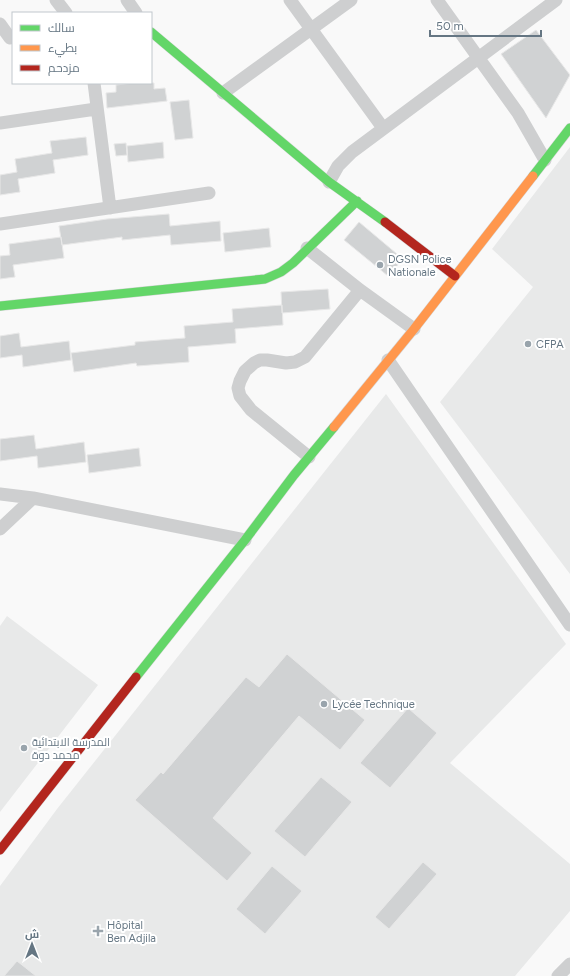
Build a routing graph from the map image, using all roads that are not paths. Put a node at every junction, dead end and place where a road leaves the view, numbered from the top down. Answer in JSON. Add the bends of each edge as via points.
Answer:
{"nodes":[{"id":1,"x":56,"y":0,"type":"edge"},
{"id":2,"x":127,"y":0,"type":"edge"},
{"id":3,"x":290,"y":0,"type":"edge"},
{"id":4,"x":351,"y":0,"type":"edge"},
{"id":5,"x":437,"y":0,"type":"edge"},
{"id":6,"x":556,"y":0,"type":"edge"},
{"id":7,"x":65,"y":12,"type":"edge"},
{"id":8,"x":135,"y":12,"type":"edge"},
{"id":9,"x":0,"y":24,"type":"edge"},
{"id":10,"x":311,"y":30,"type":"junction"},
{"id":11,"x":152,"y":33,"type":"edge"},
{"id":12,"x":8,"y":38,"type":"edge"},
{"id":13,"x":478,"y":57,"type":"junction"},
{"id":14,"x":94,"y":84,"type":"edge"},
{"id":15,"x":223,"y":93,"type":"junction"},
{"id":16,"x":96,"y":109,"type":"junction"},
{"id":17,"x":0,"y":123,"type":"edge"},
{"id":18,"x":383,"y":128,"type":"junction"},
{"id":19,"x":570,"y":128,"type":"edge"},
{"id":20,"x":546,"y":160,"type":"junction"},
{"id":21,"x":329,"y":182,"type":"junction"},
{"id":22,"x":209,"y":193,"type":"dead end"},
{"id":23,"x":357,"y":201,"type":"junction"},
{"id":24,"x":110,"y":208,"type":"junction"},
{"id":25,"x":0,"y":224,"type":"edge"},
{"id":26,"x":307,"y":248,"type":"junction"},
{"id":27,"x":455,"y":276,"type":"junction"},
{"id":28,"x":360,"y":290,"type":"junction"},
{"id":29,"x":0,"y":306,"type":"edge"},
{"id":30,"x":414,"y":329,"type":"junction"},
{"id":31,"x":388,"y":360,"type":"junction"},
{"id":32,"x":309,"y":457,"type":"junction"},
{"id":33,"x":0,"y":494,"type":"edge"},
{"id":34,"x":33,"y":498,"type":"junction"},
{"id":35,"x":0,"y":529,"type":"edge"},
{"id":36,"x":245,"y":540,"type":"junction"},
{"id":37,"x":570,"y":625,"type":"edge"},
{"id":38,"x":1,"y":848,"type":"edge"},
{"id":39,"x":570,"y":964,"type":"edge"},
{"id":40,"x":558,"y":976,"type":"edge"}],
"edges":[{"from":1,"to":7,"type":"street"},
{"from":2,"to":8,"type":"street"},
{"from":3,"to":10,"type":"street"},
{"from":4,"to":10,"type":"street"},
{"from":5,"to":13,"type":"street"},
{"from":6,"to":13,"type":"street"},
{"from":9,"to":12,"type":"street"},
{"from":10,"to":15,"type":"street"},
{"from":10,"to":18,"type":"street"},
{"from":11,"to":15,"type":"street"},
{"from":13,"to":18,"type":"street"},
{"from":13,"to":20,"type":"street","via":[[518,113]]},
{"from":14,"to":16,"type":"street"},
{"from":15,"to":21,"type":"street"},
{"from":16,"to":17,"type":"street"},
{"from":16,"to":24,"type":"street"},
{"from":18,"to":21,"type":"street","via":[[342,160]]},
{"from":19,"to":20,"type":"street"},
{"from":20,"to":27,"type":"street"},
{"from":21,"to":23,"type":"street"},
{"from":22,"to":24,"type":"street"},
{"from":23,"to":26,"type":"street"},
{"from":23,"to":27,"type":"street"},
{"from":24,"to":25,"type":"street"},
{"from":26,"to":28,"type":"street"},
{"from":26,"to":29,"type":"street","via":[[281,272],[265,279]]},
{"from":27,"to":30,"type":"street"},
{"from":28,"to":30,"type":"street"},
{"from":28,"to":32,"type":"street","via":[[305,357],[295,362],[260,360],[245,371],[240,380],[240,396],[251,410]]},
{"from":30,"to":31,"type":"street"},
{"from":31,"to":32,"type":"street"},
{"from":31,"to":37,"type":"street"},
{"from":32,"to":36,"type":"street"},
{"from":33,"to":34,"type":"street"},
{"from":34,"to":35,"type":"street"},
{"from":34,"to":36,"type":"street"},
{"from":36,"to":38,"type":"street"},
{"from":39,"to":40,"type":"street"}]}
